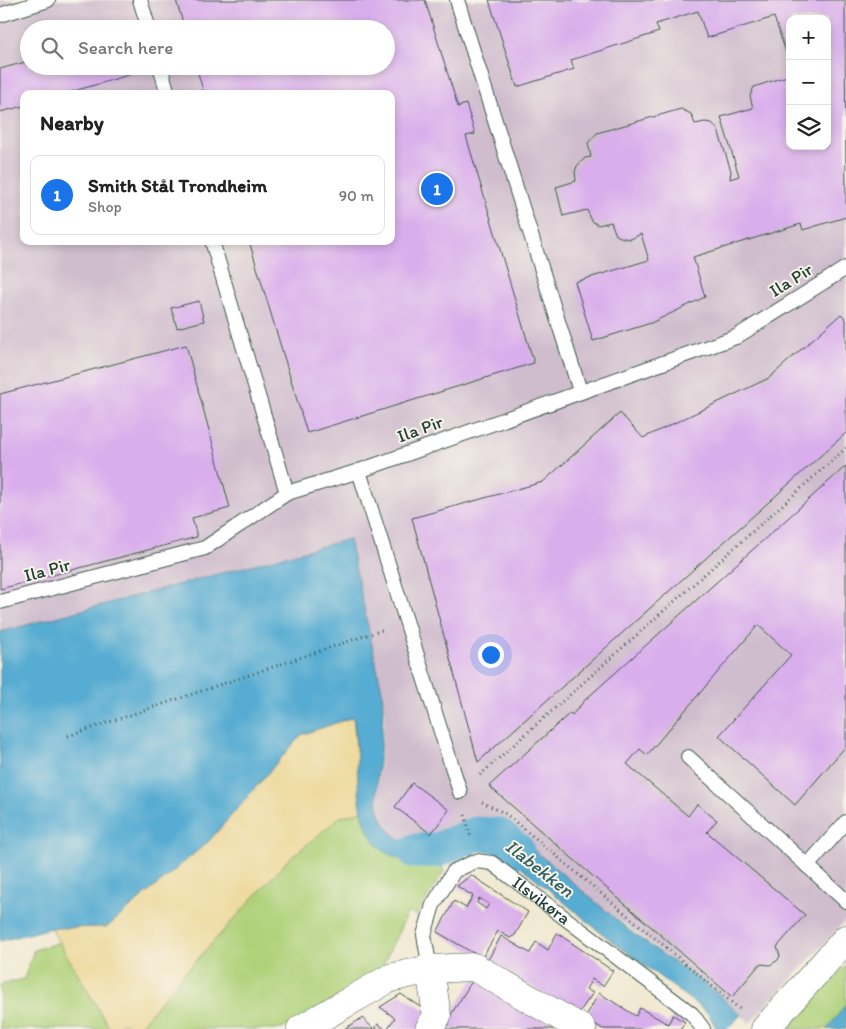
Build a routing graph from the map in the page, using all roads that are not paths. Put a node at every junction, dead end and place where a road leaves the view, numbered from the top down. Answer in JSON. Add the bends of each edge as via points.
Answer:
{"nodes":[{"id":1,"x":48,"y":0,"type":"edge"},
{"id":2,"x":140,"y":0,"type":"edge"},
{"id":3,"x":457,"y":0,"type":"edge"},
{"id":4,"x":0,"y":15,"type":"edge"},
{"id":5,"x":146,"y":20,"type":"edge"},
{"id":6,"x":163,"y":75,"type":"edge"},
{"id":7,"x":167,"y":90,"type":"edge"},
{"id":8,"x":213,"y":245,"type":"edge"},
{"id":9,"x":846,"y":268,"type":"edge"},
{"id":10,"x":580,"y":391,"type":"junction"},
{"id":11,"x":359,"y":471,"type":"junction"},
{"id":12,"x":288,"y":493,"type":"junction"},
{"id":13,"x":0,"y":602,"type":"edge"},
{"id":14,"x":688,"y":757,"type":"dead end"},
{"id":15,"x":460,"y":792,"type":"road end"},
{"id":16,"x":846,"y":822,"type":"edge"},
{"id":17,"x":807,"y":866,"type":"junction"},
{"id":18,"x":846,"y":901,"type":"edge"},
{"id":19,"x":846,"y":940,"type":"edge"},
{"id":20,"x":430,"y":969,"type":"junction"},
{"id":21,"x":757,"y":1023,"type":"edge"},
{"id":22,"x":301,"y":1029,"type":"edge"},
{"id":23,"x":429,"y":1029,"type":"edge"},
{"id":24,"x":582,"y":1029,"type":"edge"},
{"id":25,"x":703,"y":1029,"type":"edge"}],
"edges":[{"from":1,"to":4,"type":"lane"},
{"from":2,"to":5,"type":"lane"},
{"from":3,"to":10,"type":"lane"},
{"from":6,"to":7,"type":"lane"},
{"from":8,"to":12,"type":"lane"},
{"from":9,"to":10,"type":"lane","name":"Ila Pir","via":[[736,337]]},
{"from":10,"to":11,"type":"lane","name":"Ila Pir"},
{"from":11,"to":12,"type":"lane","name":"Ila Pir"},
{"from":11,"to":15,"type":"lane"},
{"from":12,"to":13,"type":"lane","name":"Ila Pir","via":[[205,548]]},
{"from":14,"to":17,"type":"lane"},
{"from":16,"to":17,"type":"lane"},
{"from":17,"to":18,"type":"lane"},
{"from":19,"to":21,"type":"street"},
{"from":20,"to":22,"type":"street","via":[[390,978]]},
{"from":20,"to":23,"type":"street","name":"Ilsvikøra","via":[[437,1016]]},
{"from":20,"to":24,"type":"street","via":[[474,967]]},
{"from":20,"to":25,"type":"lane","name":"Ilsvikøra","via":[[424,935],[433,906],[454,871],[476,861],[492,863],[692,1014]]}]}
